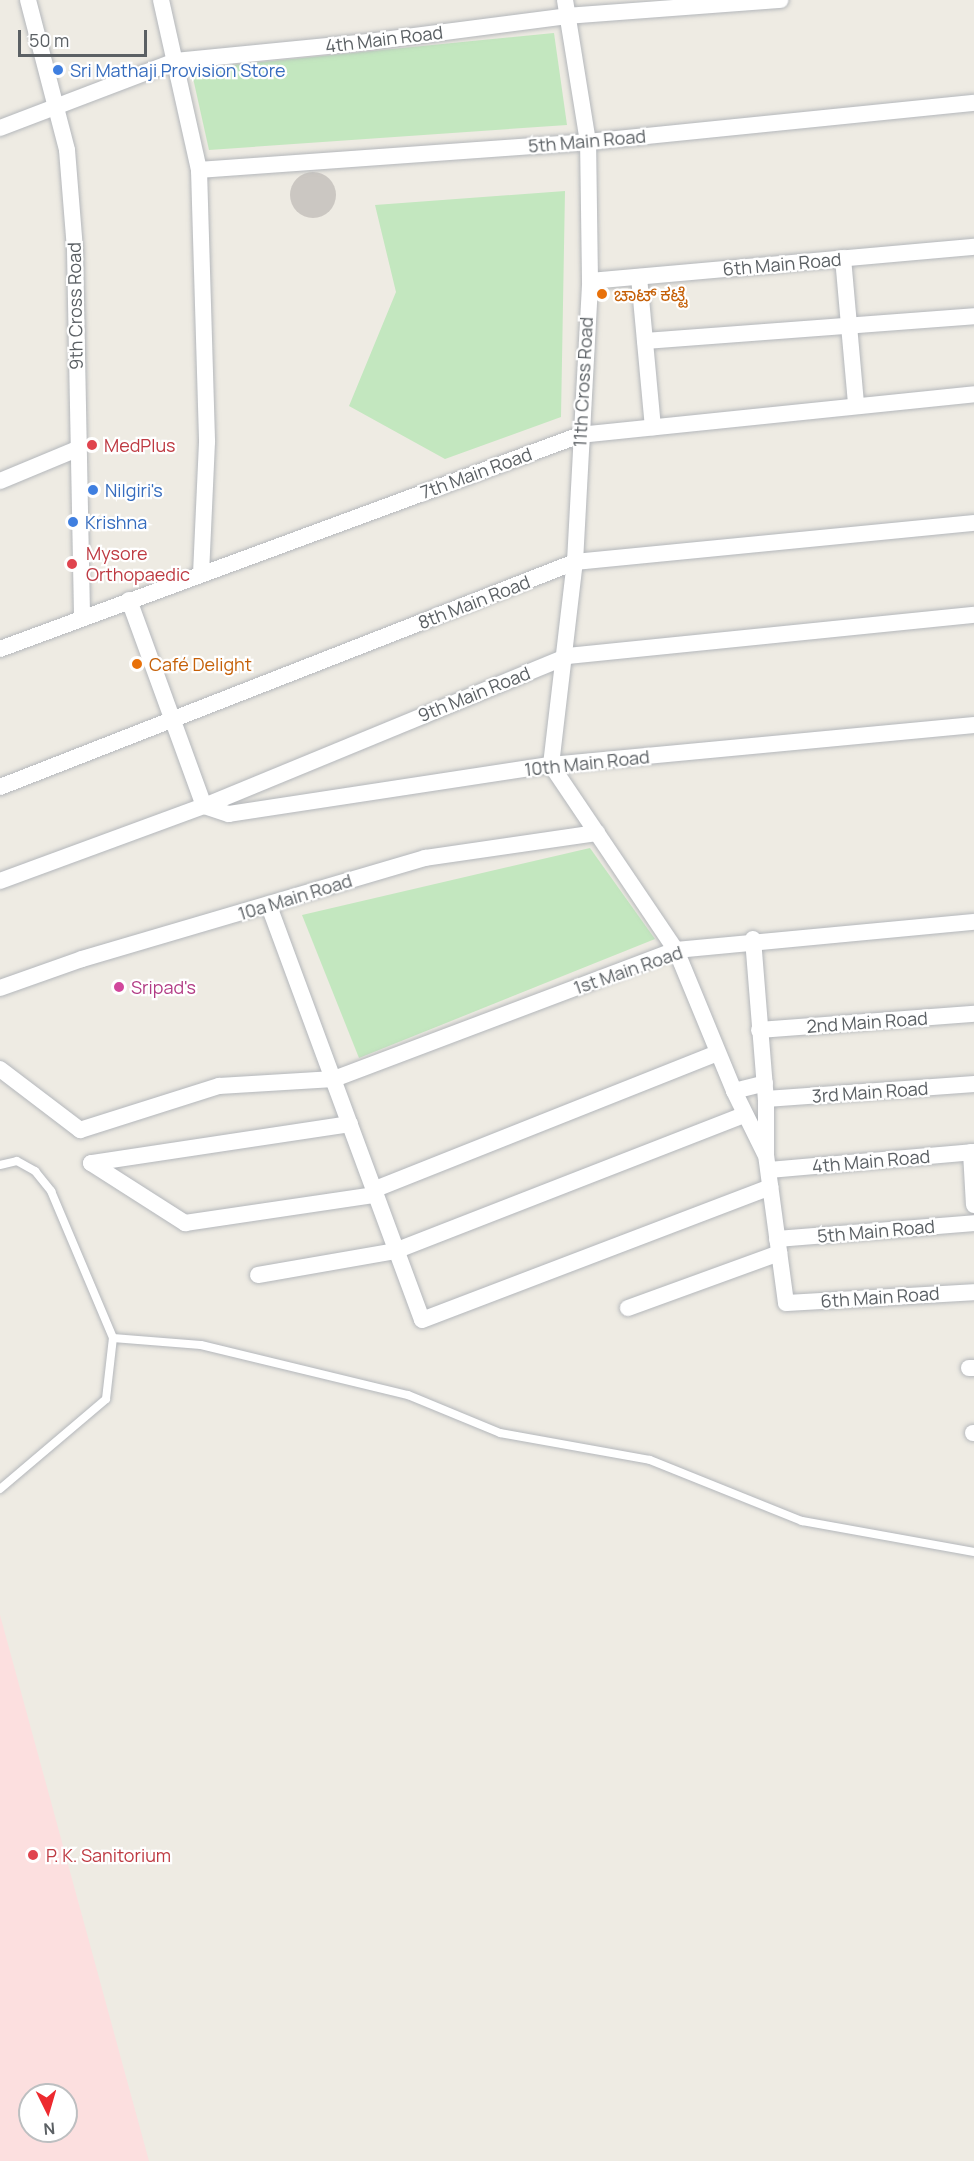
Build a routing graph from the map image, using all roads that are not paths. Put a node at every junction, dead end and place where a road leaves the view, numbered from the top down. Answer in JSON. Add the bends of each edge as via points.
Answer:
{"nodes":[{"id":1,"x":28,"y":0,"type":"edge"},
{"id":2,"x":161,"y":0,"type":"edge"},
{"id":3,"x":780,"y":0,"type":"edge"},
{"id":4,"x":566,"y":8,"type":"edge"},
{"id":5,"x":175,"y":61,"type":"junction"},
{"id":6,"x":974,"y":103,"type":"edge"},
{"id":7,"x":52,"y":104,"type":"junction"},
{"id":8,"x":0,"y":128,"type":"edge"},
{"id":9,"x":588,"y":142,"type":"junction"},
{"id":10,"x":199,"y":170,"type":"junction"},
{"id":11,"x":974,"y":247,"type":"edge"},
{"id":12,"x":843,"y":258,"type":"junction"},
{"id":13,"x":639,"y":277,"type":"junction"},
{"id":14,"x":590,"y":281,"type":"junction"},
{"id":15,"x":974,"y":316,"type":"edge"},
{"id":16,"x":849,"y":323,"type":"junction"},
{"id":17,"x":645,"y":341,"type":"junction"},
{"id":18,"x":974,"y":394,"type":"edge"},
{"id":19,"x":856,"y":405,"type":"junction"},
{"id":20,"x":653,"y":427,"type":"junction"},
{"id":21,"x":579,"y":435,"type":"junction"},
{"id":22,"x":77,"y":449,"type":"junction"},
{"id":23,"x":0,"y":481,"type":"edge"},
{"id":24,"x":974,"y":523,"type":"edge"},
{"id":25,"x":575,"y":562,"type":"junction"},
{"id":26,"x":201,"y":573,"type":"junction"},
{"id":27,"x":129,"y":600,"type":"junction"},
{"id":28,"x":974,"y":615,"type":"edge"},
{"id":29,"x":82,"y":618,"type":"junction"},
{"id":30,"x":0,"y":649,"type":"edge"},
{"id":31,"x":568,"y":656,"type":"junction"},
{"id":32,"x":172,"y":719,"type":"junction"},
{"id":33,"x":974,"y":725,"type":"edge"},
{"id":34,"x":551,"y":765,"type":"junction"},
{"id":35,"x":0,"y":787,"type":"edge"},
{"id":36,"x":204,"y":806,"type":"junction"},
{"id":37,"x":597,"y":833,"type":"junction"},
{"id":38,"x":0,"y":881,"type":"edge"},
{"id":39,"x":268,"y":906,"type":"junction"},
{"id":40,"x":974,"y":922,"type":"edge"},
{"id":41,"x":753,"y":939,"type":"junction"},
{"id":42,"x":676,"y":950,"type":"junction"},
{"id":43,"x":0,"y":988,"type":"edge"},
{"id":44,"x":974,"y":1014,"type":"edge"},
{"id":45,"x":759,"y":1030,"type":"junction"},
{"id":46,"x":717,"y":1053,"type":"junction"},
{"id":47,"x":0,"y":1069,"type":"edge"},
{"id":48,"x":333,"y":1079,"type":"junction"},
{"id":49,"x":974,"y":1084,"type":"edge"},
{"id":50,"x":734,"y":1091,"type":"junction"},
{"id":51,"x":766,"y":1091,"type":"junction"},
{"id":52,"x":744,"y":1115,"type":"junction"},
{"id":53,"x":350,"y":1124,"type":"junction"},
{"id":54,"x":972,"y":1152,"type":"edge"},
{"id":55,"x":767,"y":1162,"type":"junction"},
{"id":56,"x":0,"y":1165,"type":"edge"},
{"id":57,"x":770,"y":1187,"type":"junction"},
{"id":58,"x":374,"y":1192,"type":"junction"},
{"id":59,"x":974,"y":1205,"type":"edge"},
{"id":60,"x":974,"y":1223,"type":"edge"},
{"id":61,"x":778,"y":1246,"type":"junction"},
{"id":62,"x":395,"y":1251,"type":"junction"},
{"id":63,"x":258,"y":1275,"type":"dead end"},
{"id":64,"x":974,"y":1292,"type":"edge"},
{"id":65,"x":628,"y":1308,"type":"dead end"},
{"id":66,"x":113,"y":1338,"type":"junction"},
{"id":67,"x":0,"y":1489,"type":"edge"},
{"id":68,"x":974,"y":1552,"type":"edge"}],
"edges":[{"from":1,"to":7,"type":"street","name":"9th Cross Road"},
{"from":2,"to":5,"type":"street"},
{"from":3,"to":4,"type":"street","name":"4th Main Road"},
{"from":4,"to":5,"type":"street","name":"4th Main Road","via":[[368,42]]},
{"from":4,"to":9,"type":"street","name":"11th Cross Road"},
{"from":5,"to":7,"type":"street","name":"4th Main Road"},
{"from":5,"to":10,"type":"street"},
{"from":6,"to":9,"type":"street","name":"5th Main Road"},
{"from":7,"to":8,"type":"street","name":"4th Main Road"},
{"from":7,"to":22,"type":"street","name":"9th Cross Road","via":[[67,150],[75,250]]},
{"from":9,"to":10,"type":"street","name":"5th Main Road"},
{"from":9,"to":14,"type":"street","name":"11th Cross Road"},
{"from":10,"to":26,"type":"street","via":[[207,442]]},
{"from":11,"to":12,"type":"street","name":"6th Main Road"},
{"from":12,"to":13,"type":"street","name":"6th Main Road"},
{"from":12,"to":16,"type":"street"},
{"from":13,"to":14,"type":"street","name":"6th Main Road"},
{"from":13,"to":17,"type":"street"},
{"from":14,"to":21,"type":"street","name":"11th Cross Road"},
{"from":15,"to":16,"type":"street"},
{"from":16,"to":17,"type":"street"},
{"from":16,"to":19,"type":"street"},
{"from":17,"to":20,"type":"street"},
{"from":18,"to":19,"type":"street","name":"7th Main Road"},
{"from":19,"to":20,"type":"street","name":"7th Main Road"},
{"from":20,"to":21,"type":"street","name":"7th Main Road"},
{"from":21,"to":25,"type":"street","name":"11th Cross Road"},
{"from":21,"to":26,"type":"street","name":"7th Main Road"},
{"from":22,"to":23,"type":"street"},
{"from":22,"to":29,"type":"street","name":"9th Cross Road"},
{"from":24,"to":25,"type":"street","name":"8th Main Road"},
{"from":25,"to":31,"type":"street","name":"11th Cross Road"},
{"from":25,"to":32,"type":"street","name":"8th Main Road"},
{"from":26,"to":27,"type":"street","name":"7th Main Road"},
{"from":27,"to":29,"type":"street","name":"7th Main Road"},
{"from":27,"to":32,"type":"street"},
{"from":28,"to":31,"type":"street","name":"9th Main Road"},
{"from":29,"to":30,"type":"street","name":"7th Main Road"},
{"from":31,"to":34,"type":"street","name":"11th Cross Road"},
{"from":31,"to":36,"type":"street","name":"9th Main Road"},
{"from":32,"to":35,"type":"street","name":"8th Main Road"},
{"from":32,"to":36,"type":"street"},
{"from":33,"to":34,"type":"street","name":"10th Main Road"},
{"from":34,"to":36,"type":"street","name":"10th Main Road","via":[[229,814]]},
{"from":34,"to":37,"type":"street"},
{"from":36,"to":38,"type":"street","name":"9th Main Road"},
{"from":37,"to":39,"type":"street","name":"10a Main Road","via":[[425,858]]},
{"from":37,"to":42,"type":"street"},
{"from":39,"to":43,"type":"street","name":"10a Main Road"},
{"from":39,"to":48,"type":"street"},
{"from":40,"to":41,"type":"street","name":"1st Main Road"},
{"from":41,"to":42,"type":"street","name":"1st Main Road"},
{"from":41,"to":45,"type":"street"},
{"from":42,"to":46,"type":"street"},
{"from":42,"to":48,"type":"street","name":"1st Main Road"},
{"from":44,"to":45,"type":"street","name":"2nd Main Road"},
{"from":45,"to":51,"type":"street"},
{"from":46,"to":50,"type":"street"},
{"from":46,"to":58,"type":"street"},
{"from":47,"to":48,"type":"street","name":"1st Main Road","via":[[80,1130],[219,1086]]},
{"from":48,"to":53,"type":"street"},
{"from":49,"to":51,"type":"street","name":"3rd Main Road"},
{"from":50,"to":51,"type":"street","name":"3rd Main Road"},
{"from":50,"to":52,"type":"street"},
{"from":51,"to":55,"type":"street"},
{"from":52,"to":55,"type":"street"},
{"from":52,"to":62,"type":"street"},
{"from":53,"to":58,"type":"street"},
{"from":53,"to":58,"type":"street","via":[[91,1163],[185,1223]]},
{"from":54,"to":55,"type":"street","name":"4th Main Road"},
{"from":54,"to":59,"type":"street"},
{"from":55,"to":57,"type":"street"},
{"from":56,"to":66,"type":"lane","via":[[17,1161],[35,1171],[51,1191]]},
{"from":57,"to":61,"type":"street"},
{"from":57,"to":62,"type":"street","via":[[422,1320]]},
{"from":58,"to":62,"type":"street"},
{"from":60,"to":61,"type":"street","name":"5th Main Road"},
{"from":61,"to":64,"type":"street","name":"6th Main Road","via":[[786,1303]]},
{"from":61,"to":65,"type":"street","name":"5th Main Road"},
{"from":62,"to":63,"type":"street"},
{"from":66,"to":67,"type":"lane","via":[[106,1399]]},
{"from":66,"to":68,"type":"lane","via":[[201,1345],[408,1395],[500,1433],[650,1460],[802,1521]]}]}
